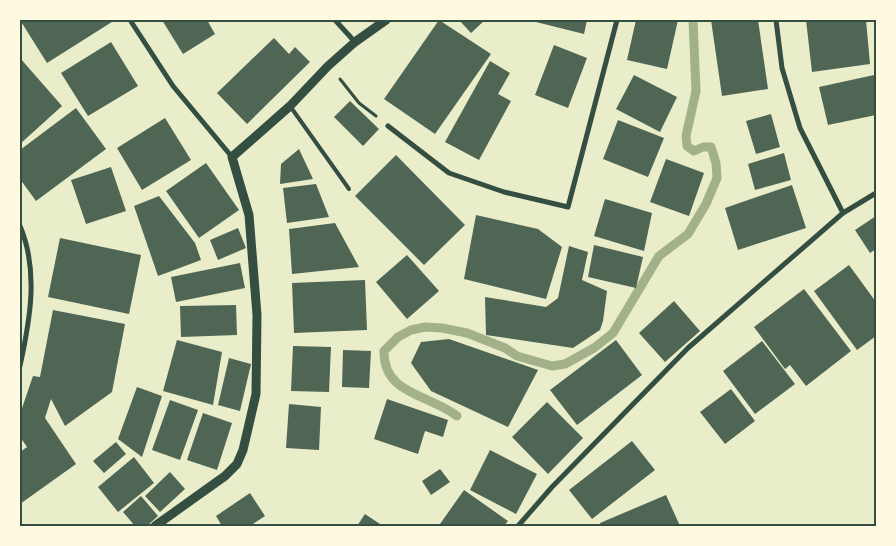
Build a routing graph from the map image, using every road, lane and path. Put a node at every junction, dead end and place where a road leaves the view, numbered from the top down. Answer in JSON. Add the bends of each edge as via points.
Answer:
{"nodes":[{"id":1,"x":130,"y":20,"type":"edge"},
{"id":2,"x":335,"y":20,"type":"edge"},
{"id":3,"x":386,"y":20,"type":"edge"},
{"id":4,"x":617,"y":20,"type":"edge"},
{"id":5,"x":776,"y":20,"type":"edge"},
{"id":6,"x":355,"y":42,"type":"junction"},
{"id":7,"x":328,"y":66,"type":"junction"},
{"id":8,"x":290,"y":106,"type":"junction"},
{"id":9,"x":388,"y":126,"type":"joint"},
{"id":10,"x":232,"y":157,"type":"junction"},
{"id":11,"x":349,"y":189,"type":"dead end"},
{"id":12,"x":876,"y":193,"type":"edge"},
{"id":13,"x":843,"y":214,"type":"junction"},
{"id":14,"x":20,"y":226,"type":"edge"},
{"id":15,"x":20,"y":366,"type":"edge"},
{"id":16,"x":155,"y":526,"type":"edge"},
{"id":17,"x":518,"y":526,"type":"edge"}],
"edges":[{"from":1,"to":10,"type":"street","via":[[173,86]]},
{"from":2,"to":6,"type":"street"},
{"from":3,"to":6,"type":"street"},
{"from":4,"to":9,"type":"street","via":[[568,207],[504,192],[449,173]]},
{"from":5,"to":13,"type":"street","via":[[782,68],[800,128]]},
{"from":6,"to":7,"type":"street"},
{"from":7,"to":8,"type":"street"},
{"from":7,"to":9,"type":"path","via":[[360,103]]},
{"from":8,"to":10,"type":"street"},
{"from":8,"to":11,"type":"lane"},
{"from":10,"to":16,"type":"street","via":[[249,215],[257,315],[256,394],[244,450],[237,464]]},
{"from":12,"to":13,"type":"street"},
{"from":13,"to":17,"type":"street","via":[[688,348]]},
{"from":14,"to":15,"type":"street","via":[[32,270]]}]}
